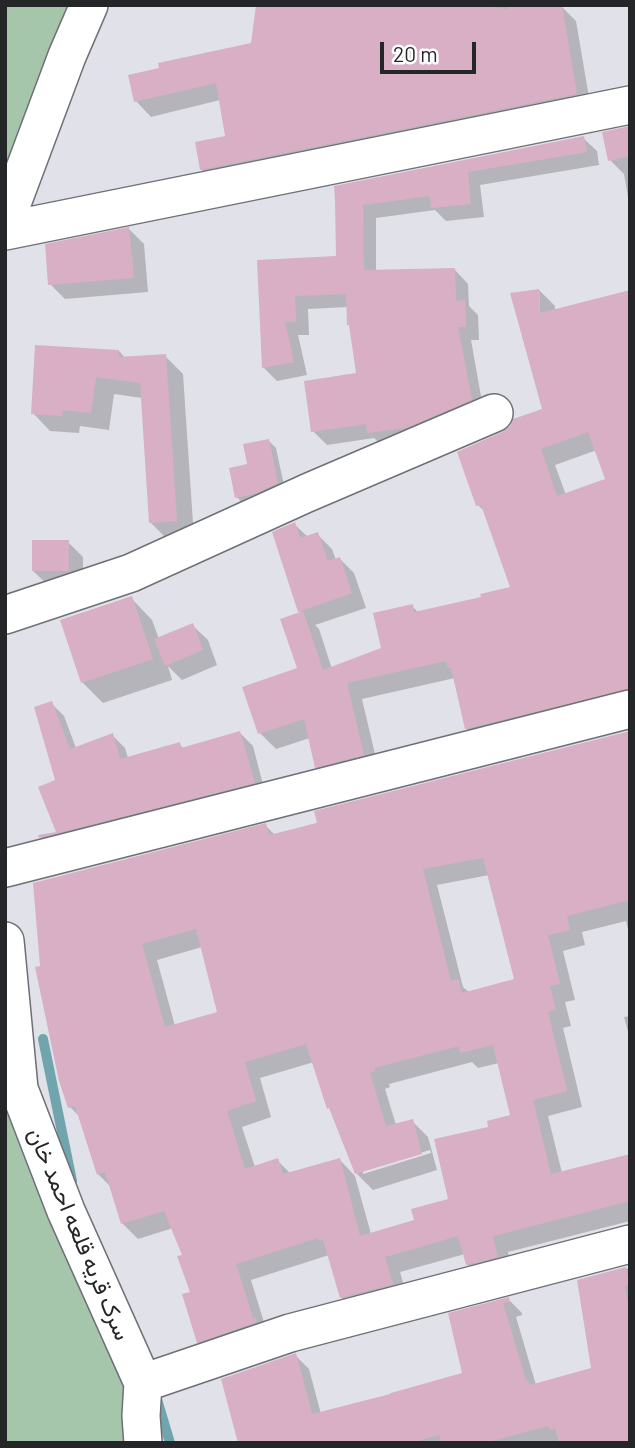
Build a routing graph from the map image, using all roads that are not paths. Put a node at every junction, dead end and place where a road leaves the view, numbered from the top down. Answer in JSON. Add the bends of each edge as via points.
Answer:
{"nodes":[{"id":1,"x":89,"y":5,"type":"edge"},
{"id":2,"x":630,"y":106,"type":"edge"},
{"id":3,"x":5,"y":222,"type":"edge"},
{"id":4,"x":5,"y":230,"type":"edge"},
{"id":5,"x":495,"y":413,"type":"dead end"},
{"id":6,"x":5,"y":615,"type":"edge"},
{"id":7,"x":630,"y":709,"type":"edge"},
{"id":8,"x":5,"y":868,"type":"edge"},
{"id":9,"x":5,"y":941,"type":"edge"},
{"id":10,"x":630,"y":1244,"type":"edge"},
{"id":11,"x":147,"y":1421,"type":"edge"}],
"edges":[{"from":1,"to":3,"type":"street"},
{"from":2,"to":4,"type":"street"},
{"from":5,"to":6,"type":"street","via":[[131,573]]},
{"from":7,"to":8,"type":"street"},
{"from":9,"to":11,"type":"street","name":"سرک قریه قلعه احمد خان","via":[[19,1088]]},
{"from":10,"to":11,"type":"street","via":[[290,1333]]}]}
